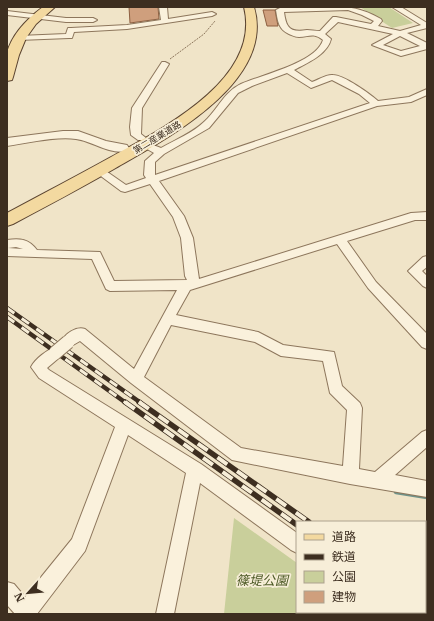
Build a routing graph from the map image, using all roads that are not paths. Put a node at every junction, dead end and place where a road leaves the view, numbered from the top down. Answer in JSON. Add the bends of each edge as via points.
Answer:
{"nodes":[{"id":1,"x":50,"y":7,"type":"edge"},
{"id":2,"x":163,"y":7,"type":"edge"},
{"id":3,"x":240,"y":7,"type":"edge"},
{"id":4,"x":249,"y":7,"type":"edge"},
{"id":5,"x":396,"y":7,"type":"edge"},
{"id":6,"x":7,"y":13,"type":"edge"},
{"id":7,"x":316,"y":13,"type":"edge"},
{"id":8,"x":212,"y":14,"type":"road end"},
{"id":9,"x":38,"y":16,"type":"junction"},
{"id":10,"x":125,"y":19,"type":"dead end"},
{"id":11,"x":101,"y":20,"type":"dead end"},
{"id":12,"x":165,"y":22,"type":"junction"},
{"id":13,"x":327,"y":26,"type":"junction"},
{"id":14,"x":427,"y":26,"type":"edge"},
{"id":15,"x":127,"y":27,"type":"junction"},
{"id":16,"x":373,"y":27,"type":"junction"},
{"id":17,"x":400,"y":33,"type":"junction"},
{"id":18,"x":319,"y":34,"type":"junction"},
{"id":19,"x":14,"y":43,"type":"edge"},
{"id":20,"x":427,"y":46,"type":"edge"},
{"id":21,"x":165,"y":64,"type":"road end"},
{"id":22,"x":288,"y":70,"type":"junction"},
{"id":23,"x":7,"y":77,"type":"edge"},
{"id":24,"x":427,"y":92,"type":"edge"},
{"id":25,"x":376,"y":104,"type":"junction"},
{"id":26,"x":143,"y":141,"type":"junction"},
{"id":27,"x":7,"y":142,"type":"edge"},
{"id":28,"x":123,"y":148,"type":"junction"},
{"id":29,"x":161,"y":152,"type":"junction"},
{"id":30,"x":99,"y":171,"type":"junction"},
{"id":31,"x":152,"y":180,"type":"junction"},
{"id":32,"x":12,"y":212,"type":"edge"},
{"id":33,"x":427,"y":216,"type":"edge"},
{"id":34,"x":339,"y":239,"type":"junction"},
{"id":35,"x":7,"y":244,"type":"edge"},
{"id":36,"x":7,"y":252,"type":"edge"},
{"id":37,"x":34,"y":254,"type":"junction"},
{"id":38,"x":427,"y":260,"type":"edge"},
{"id":39,"x":427,"y":283,"type":"edge"},
{"id":40,"x":190,"y":285,"type":"junction"},
{"id":41,"x":168,"y":319,"type":"junction"},
{"id":42,"x":427,"y":343,"type":"edge"},
{"id":43,"x":136,"y":378,"type":"junction"},
{"id":44,"x":124,"y":424,"type":"junction"},
{"id":45,"x":427,"y":437,"type":"edge"},
{"id":46,"x":195,"y":469,"type":"junction"},
{"id":47,"x":350,"y":476,"type":"junction"},
{"id":48,"x":380,"y":481,"type":"junction"},
{"id":49,"x":427,"y":489,"type":"edge"},
{"id":50,"x":296,"y":543,"type":"edge"},
{"id":51,"x":7,"y":591,"type":"edge"},
{"id":52,"x":26,"y":613,"type":"edge"},
{"id":53,"x":165,"y":614,"type":"edge"}],
"edges":[{"from":1,"to":9,"type":"main road"},
{"from":2,"to":12,"type":"street"},
{"from":3,"to":26,"type":"main road","name":"第二産業道路","via":[[243,25],[240,41],[226,70],[212,88]]},
{"from":4,"to":26,"type":"main road","name":"第二産業道路","via":[[253,22],[252,34],[248,48],[230,80],[202,107]]},
{"from":5,"to":14,"type":"street"},
{"from":6,"to":9,"type":"street"},
{"from":7,"to":13,"type":"street"},
{"from":7,"to":16,"type":"street","via":[[356,9],[378,21]]},
{"from":7,"to":18,"type":"street","via":[[280,10],[282,25],[287,30],[298,35],[309,32]]},
{"from":8,"to":12,"type":"street"},
{"from":9,"to":11,"type":"street","via":[[66,20]]},
{"from":9,"to":19,"type":"main road"},
{"from":10,"to":15,"type":"street"},
{"from":12,"to":15,"type":"street"},
{"from":13,"to":16,"type":"street","via":[[336,19]]},
{"from":13,"to":18,"type":"street"},
{"from":14,"to":17,"type":"street"},
{"from":15,"to":19,"type":"street","via":[[70,30],[69,36]]},
{"from":16,"to":17,"type":"street"},
{"from":17,"to":20,"type":"street"},
{"from":17,"to":20,"type":"street","via":[[376,44],[401,54]]},
{"from":18,"to":22,"type":"street","via":[[327,39],[324,47]]},
{"from":19,"to":23,"type":"main road"},
{"from":21,"to":26,"type":"street","via":[[136,108],[136,135]]},
{"from":22,"to":25,"type":"street","via":[[311,85],[332,77],[362,92]]},
{"from":22,"to":29,"type":"street","via":[[239,88],[219,108],[210,122]]},
{"from":24,"to":25,"type":"street","via":[[411,99]]},
{"from":25,"to":31,"type":"street"},
{"from":26,"to":28,"type":"main road","name":"第二産業道路"},
{"from":26,"to":29,"type":"street"},
{"from":26,"to":30,"type":"main road","name":"第二産業道路"},
{"from":27,"to":28,"type":"street","via":[[78,135]]},
{"from":28,"to":32,"type":"main road","name":"第二産業道路"},
{"from":29,"to":31,"type":"street","via":[[150,161],[149,175]]},
{"from":30,"to":31,"type":"street","via":[[125,189]]},
{"from":30,"to":32,"type":"main road","name":"第二産業道路"},
{"from":31,"to":40,"type":"street","via":[[178,216],[188,238]]},
{"from":33,"to":34,"type":"street","via":[[415,216]]},
{"from":34,"to":40,"type":"street"},
{"from":34,"to":42,"type":"street","via":[[372,286]]},
{"from":35,"to":37,"type":"street","via":[[20,242],[27,245]]},
{"from":36,"to":37,"type":"street"},
{"from":37,"to":40,"type":"street","via":[[96,255],[110,286]]},
{"from":38,"to":39,"type":"street","via":[[414,272]]},
{"from":40,"to":41,"type":"street"},
{"from":41,"to":43,"type":"street"},
{"from":41,"to":47,"type":"street","via":[[258,337],[281,350],[329,356],[334,389],[355,408]]},
{"from":43,"to":44,"type":"street","bridge":true,"via":[[80,333],[38,367],[44,374]]},
{"from":43,"to":47,"type":"street","via":[[238,455]]},
{"from":44,"to":46,"type":"street"},
{"from":44,"to":52,"type":"street","via":[[79,544]]},
{"from":45,"to":48,"type":"street"},
{"from":46,"to":50,"type":"street"},
{"from":46,"to":53,"type":"street"},
{"from":47,"to":48,"type":"street"},
{"from":48,"to":49,"type":"street"},
{"from":51,"to":52,"type":"street"}]}
